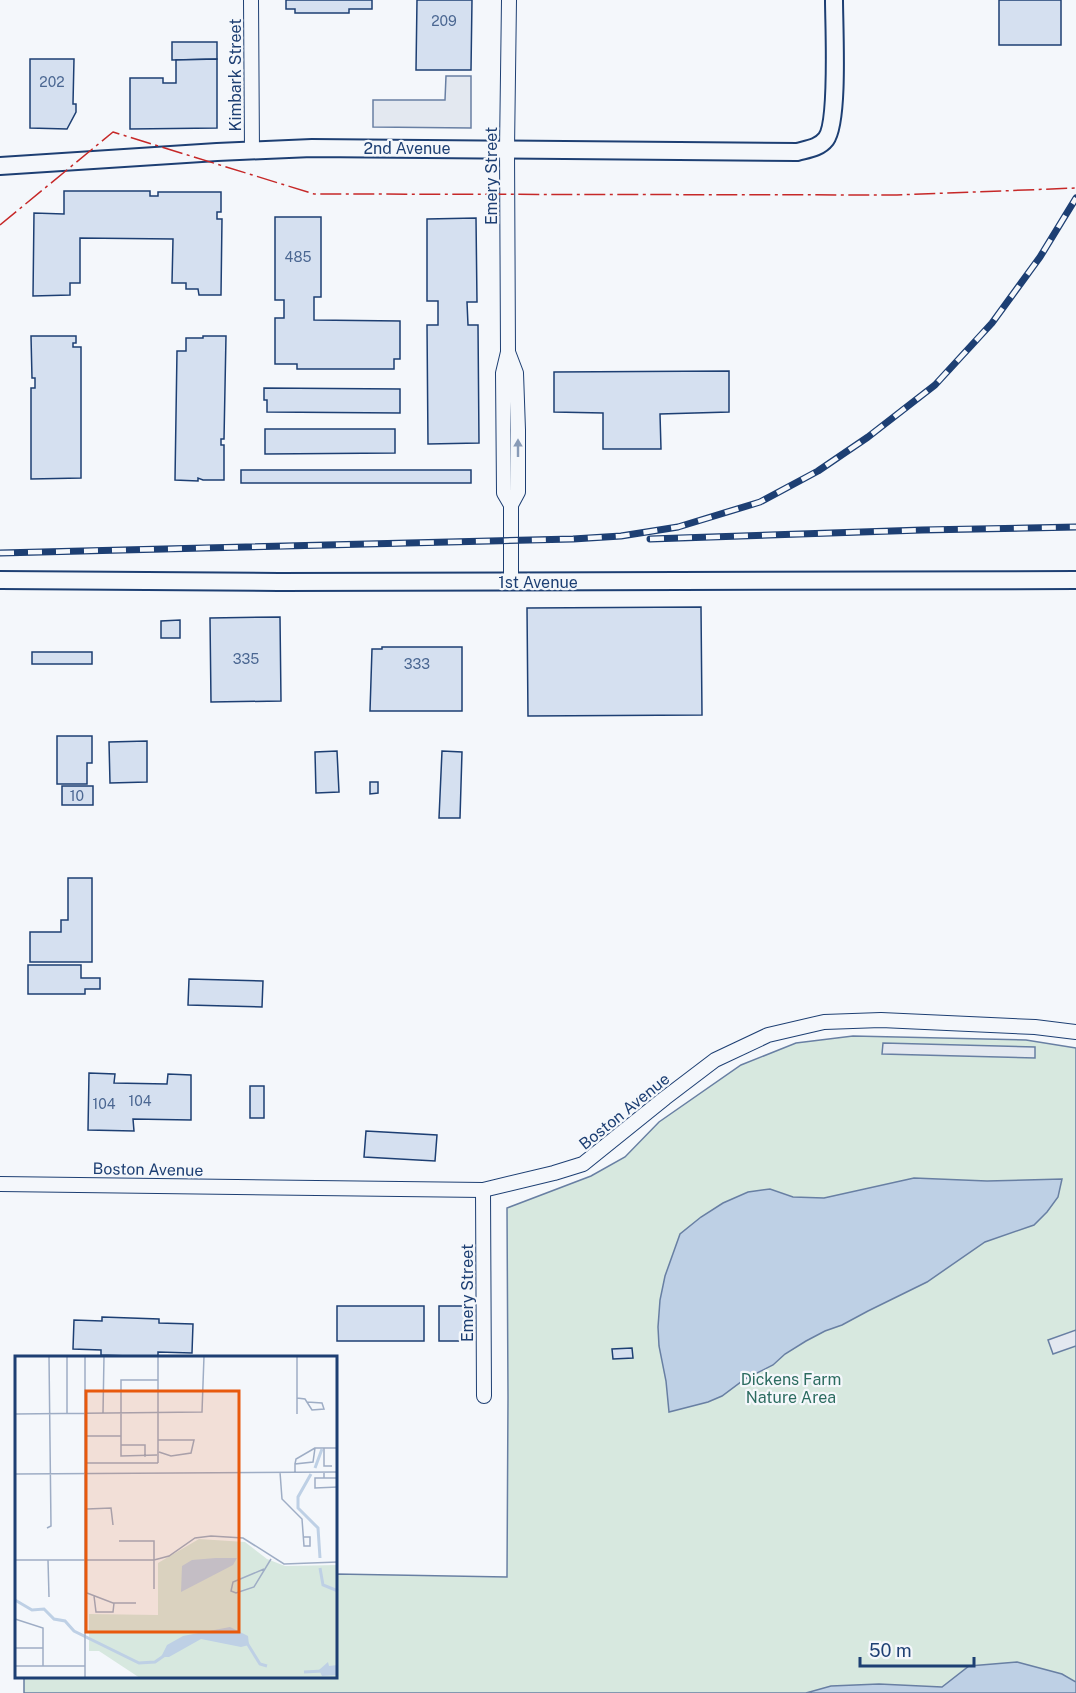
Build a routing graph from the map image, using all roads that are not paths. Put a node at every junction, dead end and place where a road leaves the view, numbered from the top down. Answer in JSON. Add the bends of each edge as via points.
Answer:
{"nodes":[{"id":1,"x":251,"y":0,"type":"edge"},
{"id":2,"x":509,"y":0,"type":"edge"},
{"id":3,"x":834,"y":0,"type":"edge"},
{"id":4,"x":507,"y":148,"type":"junction"},
{"id":5,"x":252,"y":150,"type":"junction"},
{"id":6,"x":0,"y":166,"type":"edge"},
{"id":7,"x":0,"y":580,"type":"edge"},
{"id":8,"x":1076,"y":580,"type":"edge"},
{"id":9,"x":511,"y":582,"type":"junction"},
{"id":10,"x":1076,"y":1032,"type":"edge"},
{"id":11,"x":0,"y":1184,"type":"edge"},
{"id":12,"x":483,"y":1190,"type":"junction"},
{"id":13,"x":484,"y":1396,"type":"dead end"}],
"edges":[{"from":1,"to":5,"type":"street","name":"Kimbark Street"},
{"from":2,"to":4,"type":"street","name":"Emery Street"},
{"from":3,"to":4,"type":"street","name":"2nd Avenue","via":[[834,109],[830,131],[815,148],[797,152]]},
{"from":4,"to":5,"type":"street","name":"2nd Avenue"},
{"from":4,"to":9,"type":"street","name":"Emery Street","via":[[508,352],[516,373],[518,430]]},
{"from":5,"to":6,"type":"street","name":"2nd Avenue"},
{"from":7,"to":9,"type":"street","name":"1st Avenue"},
{"from":8,"to":9,"type":"street","name":"1st Avenue"},
{"from":10,"to":12,"type":"street","name":"Boston Avenue","via":[[881,1020],[824,1022],[768,1035],[715,1060],[583,1164]]},
{"from":11,"to":12,"type":"street","name":"Boston Avenue"},
{"from":12,"to":13,"type":"street","name":"Emery Street"}]}
